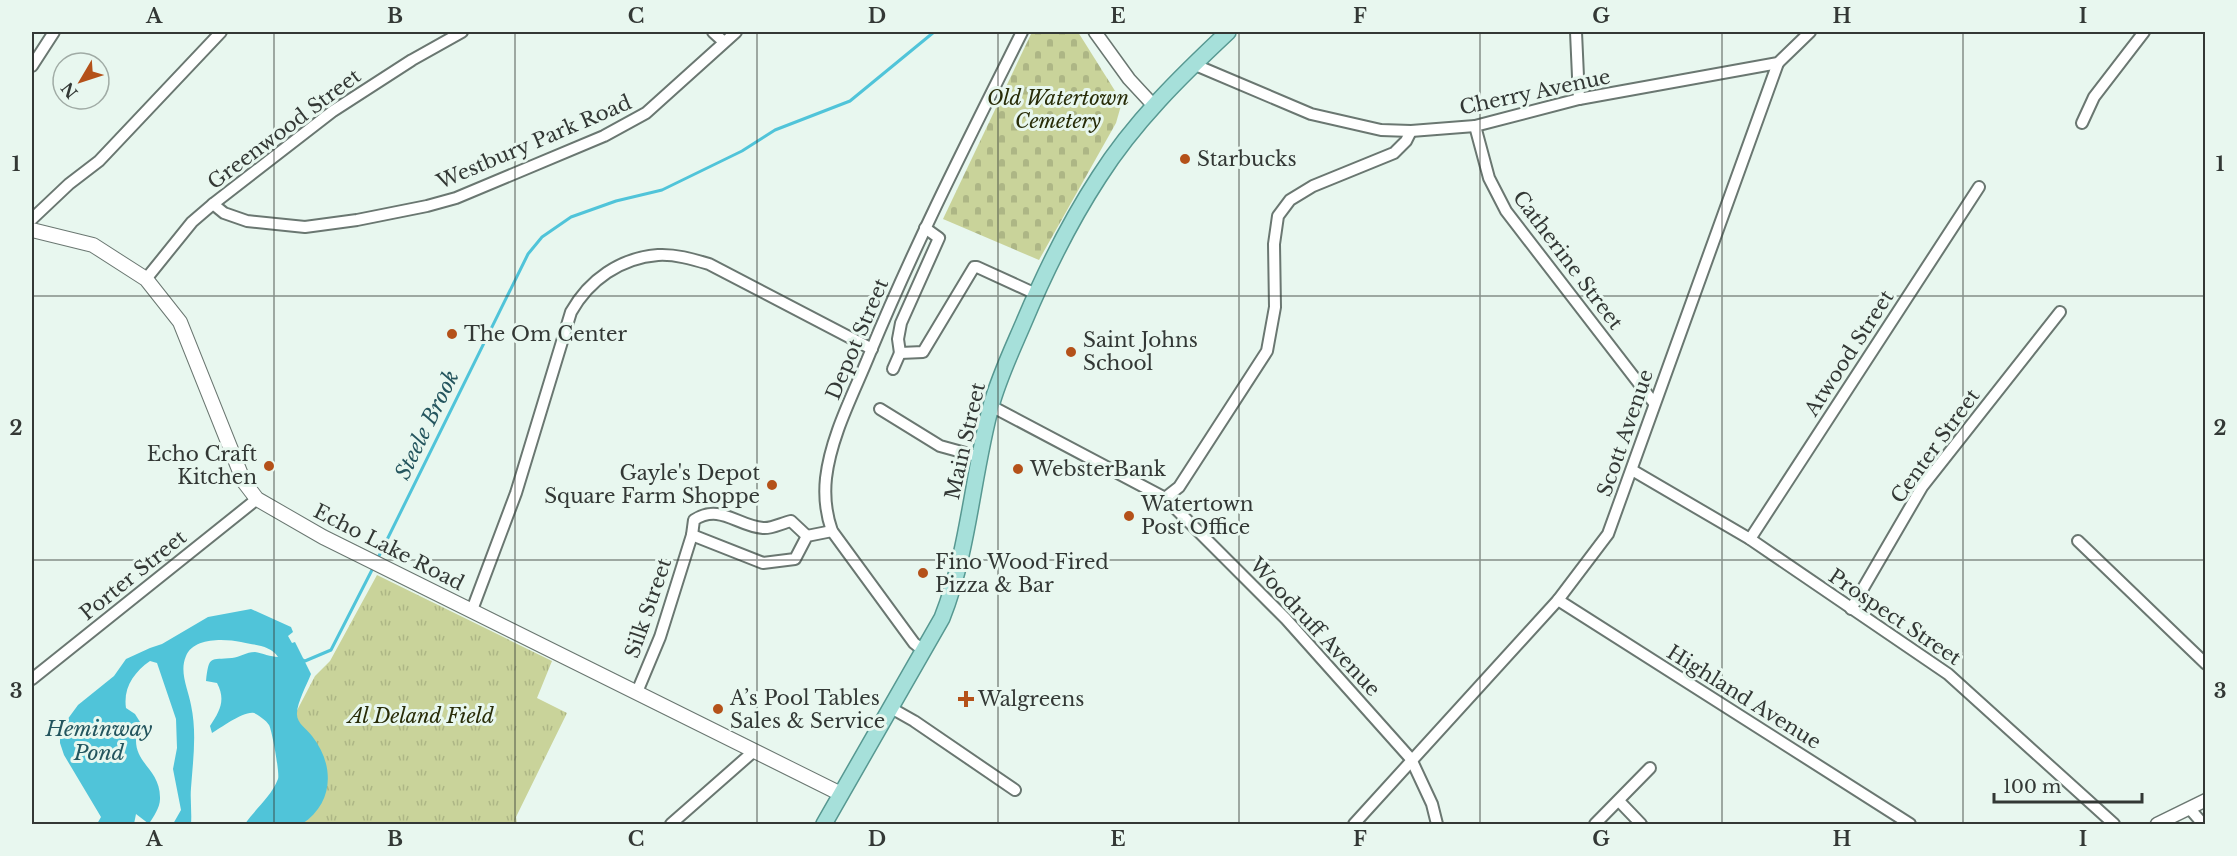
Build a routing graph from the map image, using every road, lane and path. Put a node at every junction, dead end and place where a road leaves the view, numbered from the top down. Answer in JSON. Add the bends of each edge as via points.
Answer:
{"nodes":[{"id":1,"x":54,"y":32,"type":"edge"},
{"id":2,"x":221,"y":32,"type":"edge"},
{"id":3,"x":462,"y":32,"type":"edge"},
{"id":4,"x":713,"y":32,"type":"edge"},
{"id":5,"x":736,"y":32,"type":"edge"},
{"id":6,"x":1022,"y":32,"type":"edge"},
{"id":7,"x":1095,"y":32,"type":"edge"},
{"id":8,"x":1228,"y":32,"type":"edge"},
{"id":9,"x":1576,"y":32,"type":"edge"},
{"id":10,"x":1810,"y":32,"type":"edge"},
{"id":11,"x":2144,"y":32,"type":"edge"},
{"id":12,"x":724,"y":42,"type":"junction"},
{"id":13,"x":1778,"y":63,"type":"junction"},
{"id":14,"x":1193,"y":64,"type":"junction"},
{"id":15,"x":32,"y":66,"type":"edge"},
{"id":16,"x":1579,"y":99,"type":"junction"},
{"id":17,"x":1154,"y":105,"type":"junction"},
{"id":18,"x":2082,"y":123,"type":"dead end"},
{"id":19,"x":1475,"y":126,"type":"junction"},
{"id":20,"x":1411,"y":131,"type":"junction"},
{"id":21,"x":1979,"y":187,"type":"dead end"},
{"id":22,"x":213,"y":204,"type":"junction"},
{"id":23,"x":32,"y":219,"type":"edge"},
{"id":24,"x":925,"y":228,"type":"junction"},
{"id":25,"x":32,"y":230,"type":"edge"},
{"id":26,"x":146,"y":279,"type":"junction"},
{"id":27,"x":1036,"y":294,"type":"junction"},
{"id":28,"x":2060,"y":312,"type":"dead end"},
{"id":29,"x":872,"y":349,"type":"junction"},
{"id":30,"x":900,"y":353,"type":"junction"},
{"id":31,"x":893,"y":369,"type":"dead end"},
{"id":32,"x":1654,"y":403,"type":"junction"},
{"id":33,"x":991,"y":406,"type":"junction"},
{"id":34,"x":880,"y":409,"type":"dead end"},
{"id":35,"x":980,"y":457,"type":"junction"},
{"id":36,"x":1632,"y":470,"type":"junction"},
{"id":37,"x":1166,"y":498,"type":"junction"},
{"id":38,"x":258,"y":499,"type":"junction"},
{"id":39,"x":832,"y":531,"type":"junction"},
{"id":40,"x":692,"y":536,"type":"junction"},
{"id":41,"x":807,"y":536,"type":"junction"},
{"id":42,"x":1749,"y":539,"type":"junction"},
{"id":43,"x":2078,"y":541,"type":"dead end"},
{"id":44,"x":1558,"y":600,"type":"junction"},
{"id":45,"x":1851,"y":609,"type":"junction"},
{"id":46,"x":472,"y":610,"type":"junction"},
{"id":47,"x":924,"y":651,"type":"junction"},
{"id":48,"x":2205,"y":664,"type":"edge"},
{"id":49,"x":32,"y":680,"type":"edge"},
{"id":50,"x":637,"y":692,"type":"junction"},
{"id":51,"x":891,"y":708,"type":"junction"},
{"id":52,"x":754,"y":751,"type":"junction"},
{"id":53,"x":1411,"y":759,"type":"junction"},
{"id":54,"x":1650,"y":768,"type":"dead end"},
{"id":55,"x":1015,"y":790,"type":"dead end"},
{"id":56,"x":841,"y":794,"type":"junction"},
{"id":57,"x":2205,"y":800,"type":"edge"},
{"id":58,"x":1619,"y":801,"type":"junction"},
{"id":59,"x":2190,"y":809,"type":"junction"},
{"id":60,"x":670,"y":825,"type":"edge"},
{"id":61,"x":824,"y":825,"type":"edge"},
{"id":62,"x":1354,"y":825,"type":"edge"},
{"id":63,"x":1437,"y":825,"type":"edge"},
{"id":64,"x":1595,"y":825,"type":"edge"},
{"id":65,"x":1641,"y":825,"type":"edge"},
{"id":66,"x":1910,"y":825,"type":"edge"},
{"id":67,"x":2114,"y":825,"type":"edge"},
{"id":68,"x":2157,"y":825,"type":"edge"},
{"id":69,"x":2203,"y":825,"type":"edge"}],
"edges":[{"from":1,"to":15,"type":"street"},
{"from":2,"to":23,"type":"street","via":[[99,161]]},
{"from":3,"to":22,"type":"street","name":"Greenwood Street","via":[[333,111]]},
{"from":4,"to":12,"type":"street"},
{"from":5,"to":12,"type":"street","name":"Westbury Park Road"},
{"from":6,"to":24,"type":"street","name":"Depot Street"},
{"from":7,"to":17,"type":"street","via":[[1129,79]]},
{"from":8,"to":14,"type":"main road","name":"Main Street"},
{"from":9,"to":16,"type":"street"},
{"from":10,"to":13,"type":"street"},
{"from":11,"to":18,"type":"street","via":[[2094,97]]},
{"from":12,"to":22,"type":"street","name":"Westbury Park Road","via":[[646,113],[604,136],[456,198],[305,227],[247,221],[224,213]]},
{"from":13,"to":16,"type":"street","name":"Cherry Avenue"},
{"from":13,"to":32,"type":"street","name":"Scott Avenue"},
{"from":14,"to":17,"type":"main road","name":"Main Street"},
{"from":14,"to":20,"type":"street","name":"Cherry Avenue","via":[[1311,114],[1381,130]]},
{"from":16,"to":19,"type":"street","name":"Cherry Avenue"},
{"from":17,"to":27,"type":"main road","name":"Main Street","via":[[1099,177]]},
{"from":19,"to":20,"type":"street","name":"Cherry Avenue"},
{"from":19,"to":32,"type":"street","name":"Catherine Street","via":[[1489,178],[1506,211]]},
{"from":20,"to":37,"type":"street","via":[[1394,153],[1313,186],[1290,200],[1278,216],[1274,244],[1275,307],[1267,351],[1179,487]]},
{"from":21,"to":42,"type":"street","name":"Atwood Street"},
{"from":22,"to":26,"type":"street","name":"Greenwood Street","via":[[192,222]]},
{"from":24,"to":29,"type":"street","name":"Depot Street"},
{"from":24,"to":30,"type":"street","via":[[939,238],[901,323]]},
{"from":25,"to":26,"type":"main road","name":"Echo Lake Road","via":[[93,245]]},
{"from":26,"to":38,"type":"main road","name":"Echo Lake Road","via":[[180,322],[244,482]]},
{"from":27,"to":30,"type":"street","via":[[974,267],[923,351]]},
{"from":27,"to":33,"type":"main road","name":"Main Street"},
{"from":28,"to":45,"type":"street","name":"Center Street","via":[[1922,487]]},
{"from":29,"to":39,"type":"street","name":"Depot Street","via":[[830,457],[825,499]]},
{"from":29,"to":46,"type":"street","via":[[709,264],[660,255],[606,272],[581,294],[571,312],[516,493]]},
{"from":30,"to":31,"type":"street"},
{"from":32,"to":36,"type":"street","name":"Scott Avenue"},
{"from":33,"to":35,"type":"main road","name":"Main Street"},
{"from":33,"to":37,"type":"street","name":"Woodruff Avenue"},
{"from":34,"to":35,"type":"street","via":[[940,446]]},
{"from":35,"to":47,"type":"main road","name":"Main Street","via":[[951,597]]},
{"from":36,"to":42,"type":"street","name":"Prospect Street"},
{"from":36,"to":44,"type":"street","name":"Scott Avenue","via":[[1608,534]]},
{"from":37,"to":53,"type":"street","name":"Woodruff Avenue","via":[[1286,619]]},
{"from":38,"to":46,"type":"main road","name":"Echo Lake Road","via":[[323,537]]},
{"from":38,"to":49,"type":"street","name":"Porter Street"},
{"from":39,"to":41,"type":"street"},
{"from":39,"to":47,"type":"street","name":"Depot Street","via":[[914,643]]},
{"from":40,"to":41,"type":"street","via":[[763,563],[795,559]]},
{"from":40,"to":41,"type":"street","name":"Silk Street","via":[[694,520],[704,513],[721,514],[764,529],[790,521]]},
{"from":40,"to":50,"type":"street","name":"Silk Street","via":[[660,637]]},
{"from":42,"to":45,"type":"street","name":"Prospect Street"},
{"from":43,"to":48,"type":"street"},
{"from":44,"to":53,"type":"street","name":"Scott Avenue"},
{"from":44,"to":66,"type":"street","name":"Highland Avenue"},
{"from":45,"to":67,"type":"street","name":"Prospect Street","via":[[1948,674]]},
{"from":46,"to":50,"type":"main road","name":"Echo Lake Road"},
{"from":47,"to":51,"type":"main road","name":"Main Street"},
{"from":50,"to":52,"type":"main road","name":"Echo Lake Road"},
{"from":51,"to":55,"type":"street"},
{"from":51,"to":56,"type":"main road","name":"Main Street"},
{"from":52,"to":56,"type":"main road","name":"Echo Lake Road"},
{"from":52,"to":60,"type":"street"},
{"from":53,"to":62,"type":"street"},
{"from":53,"to":63,"type":"street","name":"Woodruff Avenue","via":[[1432,804]]},
{"from":54,"to":58,"type":"street"},
{"from":56,"to":61,"type":"main road","name":"Main Street"},
{"from":57,"to":59,"type":"street"},
{"from":58,"to":64,"type":"street"},
{"from":58,"to":65,"type":"street"},
{"from":59,"to":68,"type":"street"},
{"from":59,"to":69,"type":"street"}]}
